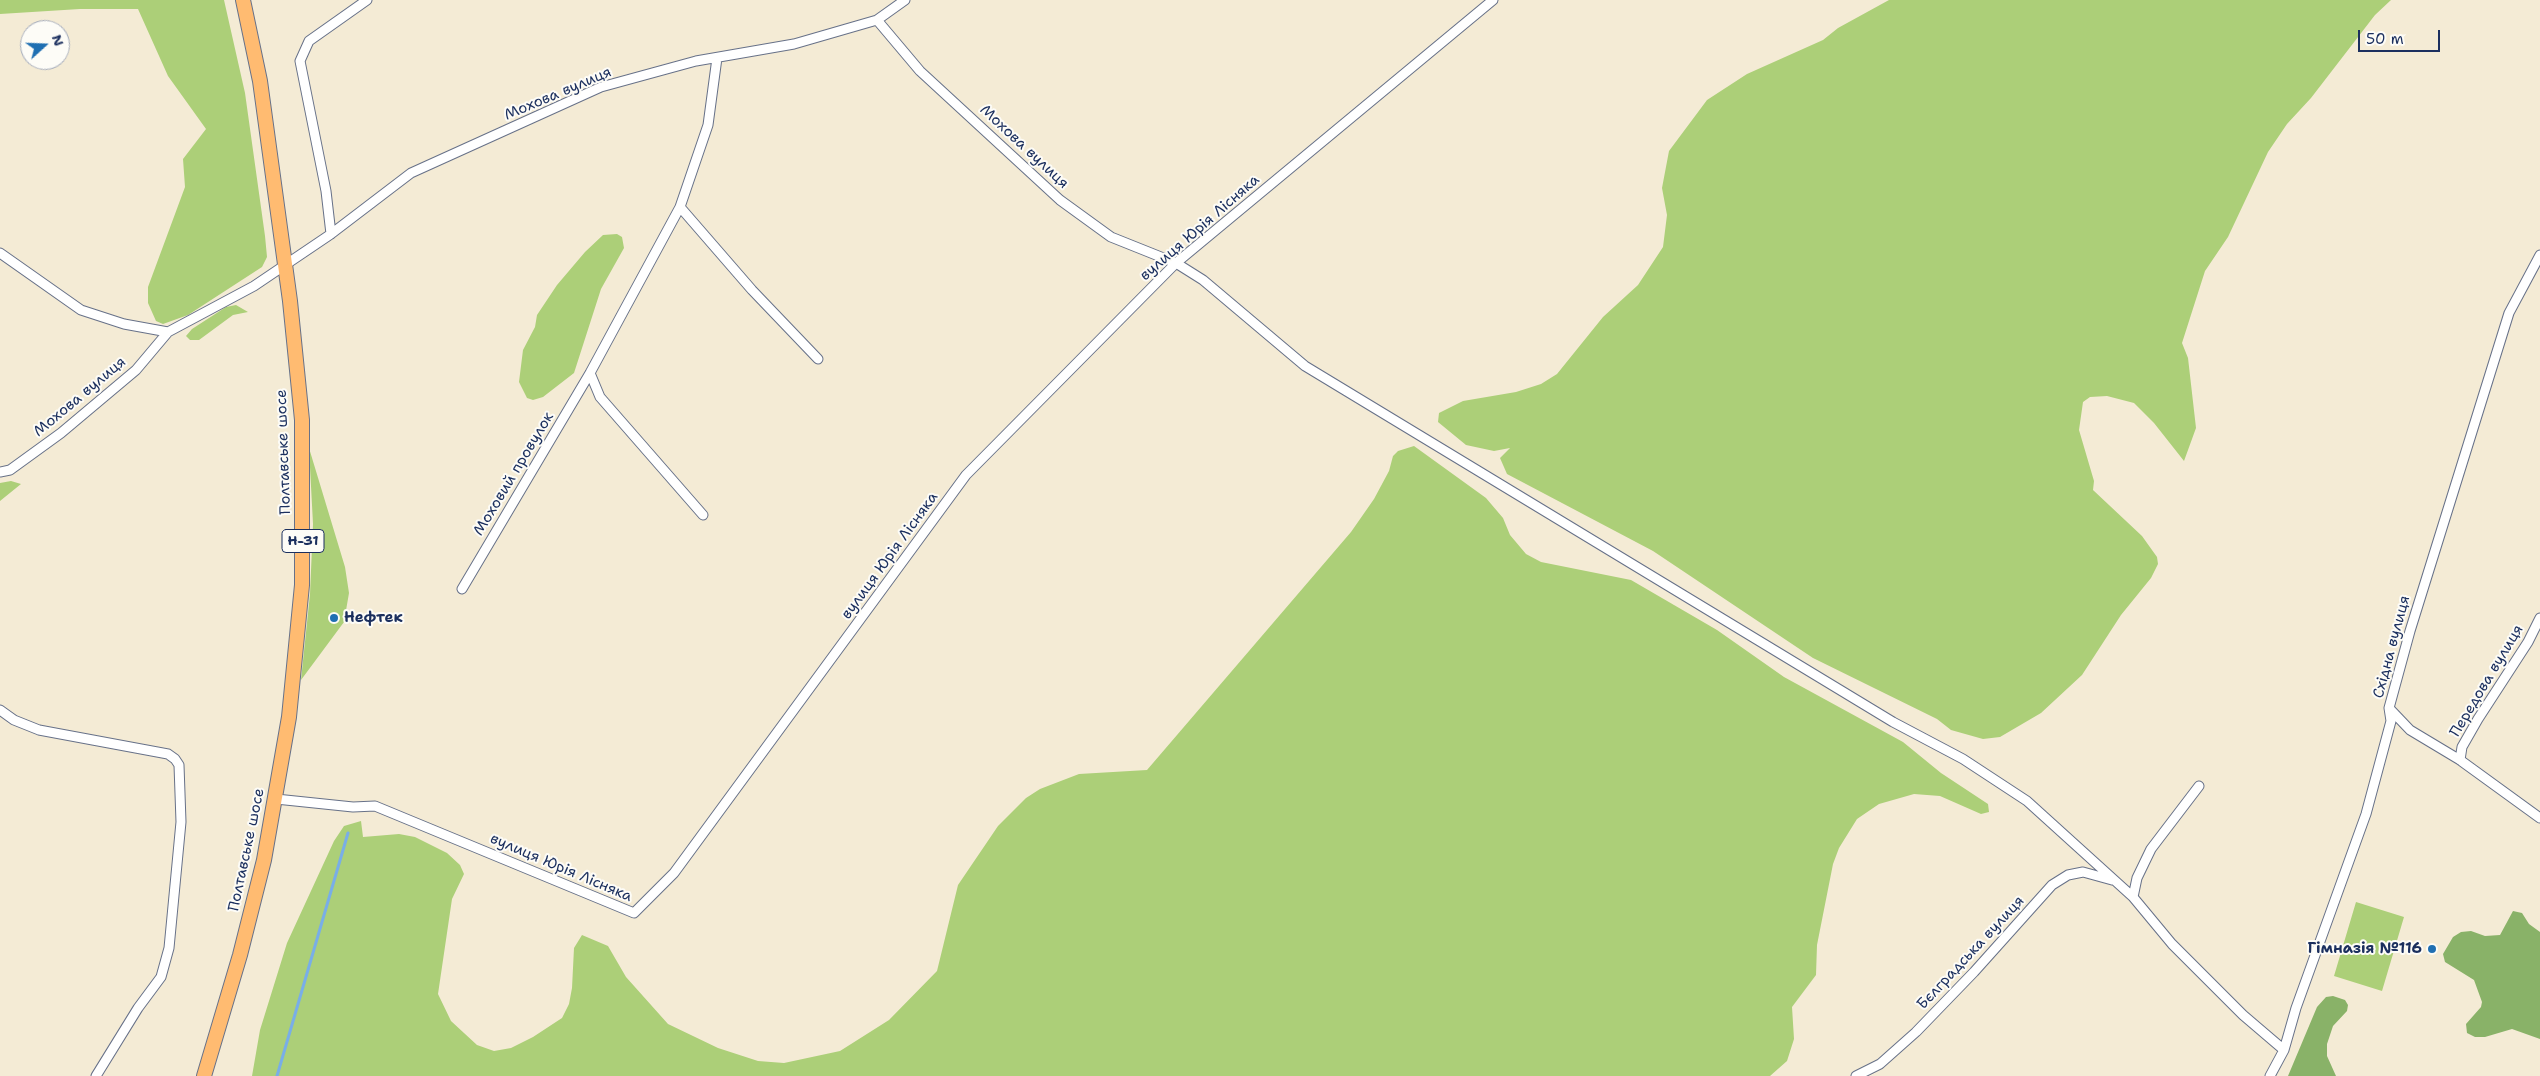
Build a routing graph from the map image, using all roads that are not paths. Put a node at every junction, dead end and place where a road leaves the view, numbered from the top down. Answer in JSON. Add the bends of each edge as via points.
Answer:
{"nodes":[{"id":1,"x":243,"y":0,"type":"edge"},
{"id":2,"x":367,"y":0,"type":"edge"},
{"id":3,"x":905,"y":0,"type":"edge"},
{"id":4,"x":1493,"y":0,"type":"edge"},
{"id":5,"x":877,"y":20,"type":"junction"},
{"id":6,"x":717,"y":58,"type":"junction"},
{"id":7,"x":680,"y":206,"type":"junction"},
{"id":8,"x":331,"y":234,"type":"junction"},
{"id":9,"x":0,"y":253,"type":"edge"},
{"id":10,"x":2540,"y":255,"type":"edge"},
{"id":11,"x":286,"y":262,"type":"junction"},
{"id":12,"x":1176,"y":263,"type":"junction"},
{"id":13,"x":168,"y":332,"type":"junction"},
{"id":14,"x":818,"y":359,"type":"dead end"},
{"id":15,"x":590,"y":373,"type":"junction"},
{"id":16,"x":0,"y":472,"type":"edge"},
{"id":17,"x":703,"y":515,"type":"dead end"},
{"id":18,"x":462,"y":588,"type":"dead end"},
{"id":19,"x":2540,"y":618,"type":"edge"},
{"id":20,"x":2389,"y":708,"type":"junction"},
{"id":21,"x":0,"y":710,"type":"edge"},
{"id":22,"x":2460,"y":760,"type":"junction"},
{"id":23,"x":2199,"y":786,"type":"dead end"},
{"id":24,"x":276,"y":799,"type":"junction"},
{"id":25,"x":2540,"y":818,"type":"edge"},
{"id":26,"x":2114,"y":881,"type":"junction"},
{"id":27,"x":2133,"y":897,"type":"junction"},
{"id":28,"x":2284,"y":1050,"type":"junction"},
{"id":29,"x":96,"y":1076,"type":"edge"},
{"id":30,"x":204,"y":1076,"type":"edge"},
{"id":31,"x":1856,"y":1076,"type":"edge"},
{"id":32,"x":2270,"y":1076,"type":"edge"}],
"edges":[{"from":1,"to":11,"type":"main road","name":"Полтавське шосе","number":"Н-31","via":[[260,81]]},
{"from":2,"to":8,"type":"street","via":[[309,41],[300,61],[326,191]]},
{"from":3,"to":5,"type":"street","name":"Мохова вулиця"},
{"from":4,"to":12,"type":"street","name":"вулиця Юрія Лісняка"},
{"from":5,"to":6,"type":"street","name":"Мохова вулиця","via":[[794,44]]},
{"from":5,"to":12,"type":"street","name":"Мохова вулиця","via":[[920,71],[1060,200],[1111,237]]},
{"from":6,"to":7,"type":"street","name":"Моховий провулок","via":[[708,125]]},
{"from":6,"to":8,"type":"street","name":"Мохова вулиця","via":[[601,87],[411,173]]},
{"from":7,"to":14,"type":"street","via":[[752,290]]},
{"from":7,"to":15,"type":"street","name":"Моховий провулок"},
{"from":8,"to":11,"type":"street","name":"Мохова вулиця"},
{"from":9,"to":13,"type":"street","via":[[81,310],[124,324]]},
{"from":10,"to":20,"type":"street","name":"Східна вулиця","via":[[2508,313],[2436,542]]},
{"from":11,"to":13,"type":"street","name":"Мохова вулиця","via":[[254,286]]},
{"from":11,"to":24,"type":"main road","name":"Полтавське шосе","number":"Н-31","via":[[302,420],[302,585],[289,717]]},
{"from":12,"to":24,"type":"street","name":"вулиця Юрія Лісняка","via":[[958,485],[674,873],[634,913],[376,806],[353,807]]},
{"from":12,"to":26,"type":"street","name":"Мохова вулиця","via":[[1203,280],[1305,366],[1893,722],[1963,759],[2019,796]]},
{"from":13,"to":16,"type":"street","name":"Мохова вулиця","via":[[136,370],[61,433],[10,470]]},
{"from":15,"to":17,"type":"street","via":[[600,397]]},
{"from":15,"to":18,"type":"street","name":"Моховий провулок"},
{"from":19,"to":22,"type":"street","name":"Передова вулиця","via":[[2478,718],[2462,748]]},
{"from":20,"to":22,"type":"street","name":"Передова вулиця","via":[[2410,730]]},
{"from":20,"to":28,"type":"street","name":"Східна вулиця","via":[[2391,721],[2366,814]]},
{"from":21,"to":29,"type":"street","via":[[14,720],[39,730],[168,754],[179,765],[181,822],[170,948],[161,977]]},
{"from":22,"to":25,"type":"street","name":"Передова вулиця"},
{"from":23,"to":27,"type":"street","via":[[2151,849],[2137,878]]},
{"from":24,"to":30,"type":"main road","name":"Полтавське шосе","number":"Н-31","via":[[240,955]]},
{"from":26,"to":27,"type":"street","name":"Мохова вулиця"},
{"from":26,"to":31,"type":"street","name":"Бєлградська вулиця","via":[[2083,872],[2068,875],[2052,885],[1916,1032],[1880,1064]]},
{"from":27,"to":28,"type":"street","via":[[2172,944]]},
{"from":28,"to":32,"type":"street","name":"Східна вулиця"}]}
